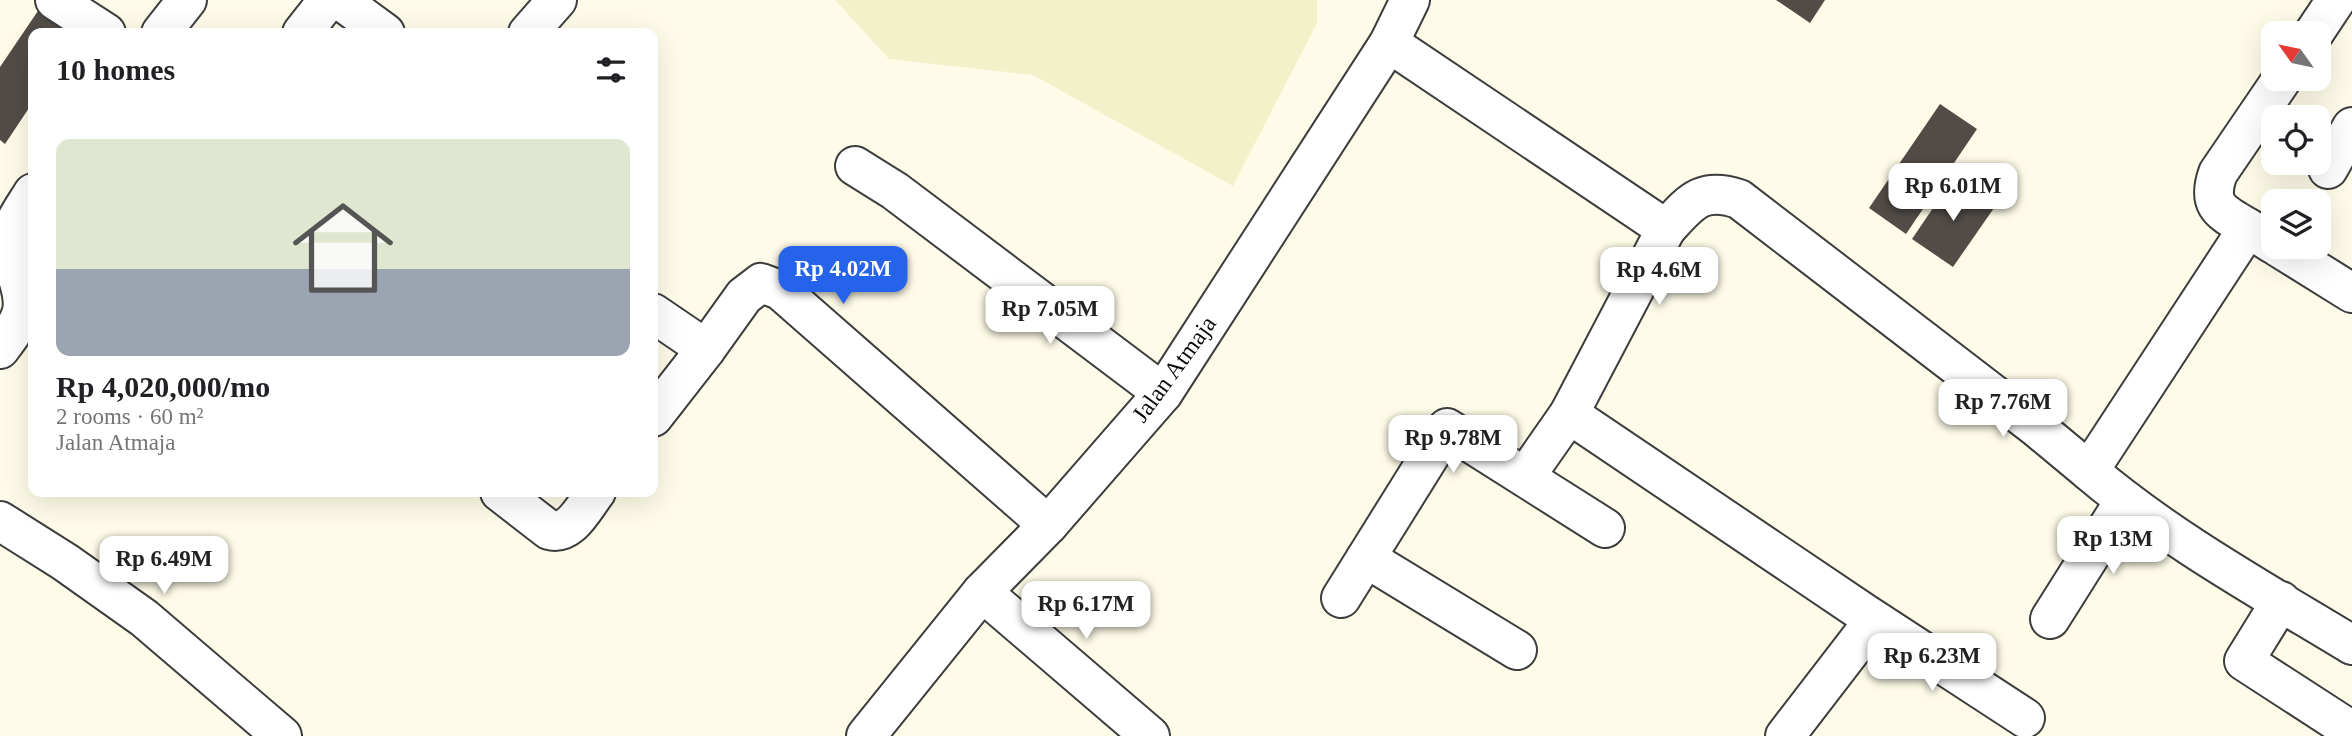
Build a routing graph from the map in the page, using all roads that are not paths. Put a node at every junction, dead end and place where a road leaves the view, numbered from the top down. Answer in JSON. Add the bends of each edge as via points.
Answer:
{"nodes":[{"id":1,"x":55,"y":0,"type":"edge"},
{"id":2,"x":187,"y":0,"type":"edge"},
{"id":3,"x":328,"y":0,"type":"edge"},
{"id":4,"x":340,"y":0,"type":"edge"},
{"id":5,"x":557,"y":0,"type":"edge"},
{"id":6,"x":1410,"y":0,"type":"edge"},
{"id":7,"x":2336,"y":0,"type":"edge"},
{"id":8,"x":2322,"y":21,"type":"edge"},
{"id":9,"x":98,"y":28,"type":"edge"},
{"id":10,"x":165,"y":28,"type":"edge"},
{"id":11,"x":307,"y":28,"type":"edge"},
{"id":12,"x":378,"y":28,"type":"edge"},
{"id":13,"x":532,"y":28,"type":"edge"},
{"id":14,"x":1390,"y":43,"type":"junction"},
{"id":15,"x":2275,"y":91,"type":"edge"},
{"id":16,"x":2352,"y":127,"type":"edge"},
{"id":17,"x":2331,"y":164,"type":"edge"},
{"id":18,"x":855,"y":166,"type":"dead end"},
{"id":19,"x":28,"y":201,"type":"edge"},
{"id":20,"x":1666,"y":229,"type":"junction"},
{"id":21,"x":2261,"y":237,"type":"edge"},
{"id":22,"x":2261,"y":247,"type":"edge"},
{"id":23,"x":2297,"y":259,"type":"edge"},
{"id":24,"x":2352,"y":293,"type":"edge"},
{"id":25,"x":658,"y":316,"type":"edge"},
{"id":26,"x":0,"y":349,"type":"edge"},
{"id":27,"x":706,"y":349,"type":"junction"},
{"id":28,"x":1163,"y":393,"type":"junction"},
{"id":29,"x":658,"y":411,"type":"edge"},
{"id":30,"x":1569,"y":414,"type":"junction"},
{"id":31,"x":2089,"y":471,"type":"junction"},
{"id":32,"x":1525,"y":478,"type":"junction"},
{"id":33,"x":506,"y":497,"type":"edge"},
{"id":34,"x":592,"y":497,"type":"edge"},
{"id":35,"x":2125,"y":500,"type":"junction"},
{"id":36,"x":0,"y":521,"type":"edge"},
{"id":37,"x":1048,"y":525,"type":"junction"},
{"id":38,"x":1605,"y":528,"type":"dead end"},
{"id":39,"x":1366,"y":558,"type":"junction"},
{"id":40,"x":982,"y":592,"type":"junction"},
{"id":41,"x":1341,"y":598,"type":"dead end"},
{"id":42,"x":2281,"y":601,"type":"junction"},
{"id":43,"x":1872,"y":619,"type":"junction"},
{"id":44,"x":2050,"y":619,"type":"dead end"},
{"id":45,"x":2352,"y":645,"type":"edge"},
{"id":46,"x":1517,"y":650,"type":"dead end"},
{"id":47,"x":2025,"y":718,"type":"dead end"},
{"id":48,"x":2352,"y":731,"type":"edge"},
{"id":49,"x":282,"y":736,"type":"edge"},
{"id":50,"x":866,"y":736,"type":"edge"},
{"id":51,"x":1150,"y":736,"type":"edge"},
{"id":52,"x":1785,"y":736,"type":"edge"}],
"edges":[{"from":1,"to":9,"type":"street"},
{"from":2,"to":10,"type":"street"},
{"from":3,"to":11,"type":"street"},
{"from":4,"to":12,"type":"street"},
{"from":5,"to":13,"type":"street"},
{"from":6,"to":14,"type":"street","name":"Jalan Atmaja"},
{"from":7,"to":8,"type":"street"},
{"from":14,"to":20,"type":"street"},
{"from":14,"to":28,"type":"street","name":"Jalan Atmaja"},
{"from":15,"to":21,"type":"street","via":[[2218,173],[2214,186],[2219,210]]},
{"from":16,"to":17,"type":"street"},
{"from":18,"to":28,"type":"street","via":[[895,191]]},
{"from":19,"to":26,"type":"street","via":[[10,243],[22,313]]},
{"from":20,"to":30,"type":"street"},
{"from":20,"to":31,"type":"street","via":[[1690,202],[1706,195],[1739,199]]},
{"from":22,"to":31,"type":"street"},
{"from":23,"to":24,"type":"street"},
{"from":25,"to":27,"type":"street"},
{"from":27,"to":29,"type":"street"},
{"from":27,"to":37,"type":"street","via":[[744,296],[761,283],[780,290]]},
{"from":28,"to":37,"type":"street","name":"Jalan Atmaja"},
{"from":30,"to":32,"type":"street"},
{"from":30,"to":43,"type":"street"},
{"from":31,"to":35,"type":"street"},
{"from":32,"to":38,"type":"street"},
{"from":32,"to":39,"type":"street","via":[[1447,428]]},
{"from":33,"to":34,"type":"street","via":[[557,533],[567,529]]},
{"from":35,"to":42,"type":"street"},
{"from":35,"to":44,"type":"street"},
{"from":36,"to":49,"type":"street","via":[[144,618]]},
{"from":37,"to":40,"type":"street","name":"Jalan Atmaja"},
{"from":39,"to":41,"type":"street"},
{"from":39,"to":46,"type":"street"},
{"from":40,"to":50,"type":"street","name":"Jalan Atmaja"},
{"from":40,"to":51,"type":"street"},
{"from":42,"to":45,"type":"street"},
{"from":42,"to":48,"type":"street","via":[[2244,661]]},
{"from":43,"to":47,"type":"street"},
{"from":43,"to":52,"type":"street"}]}
